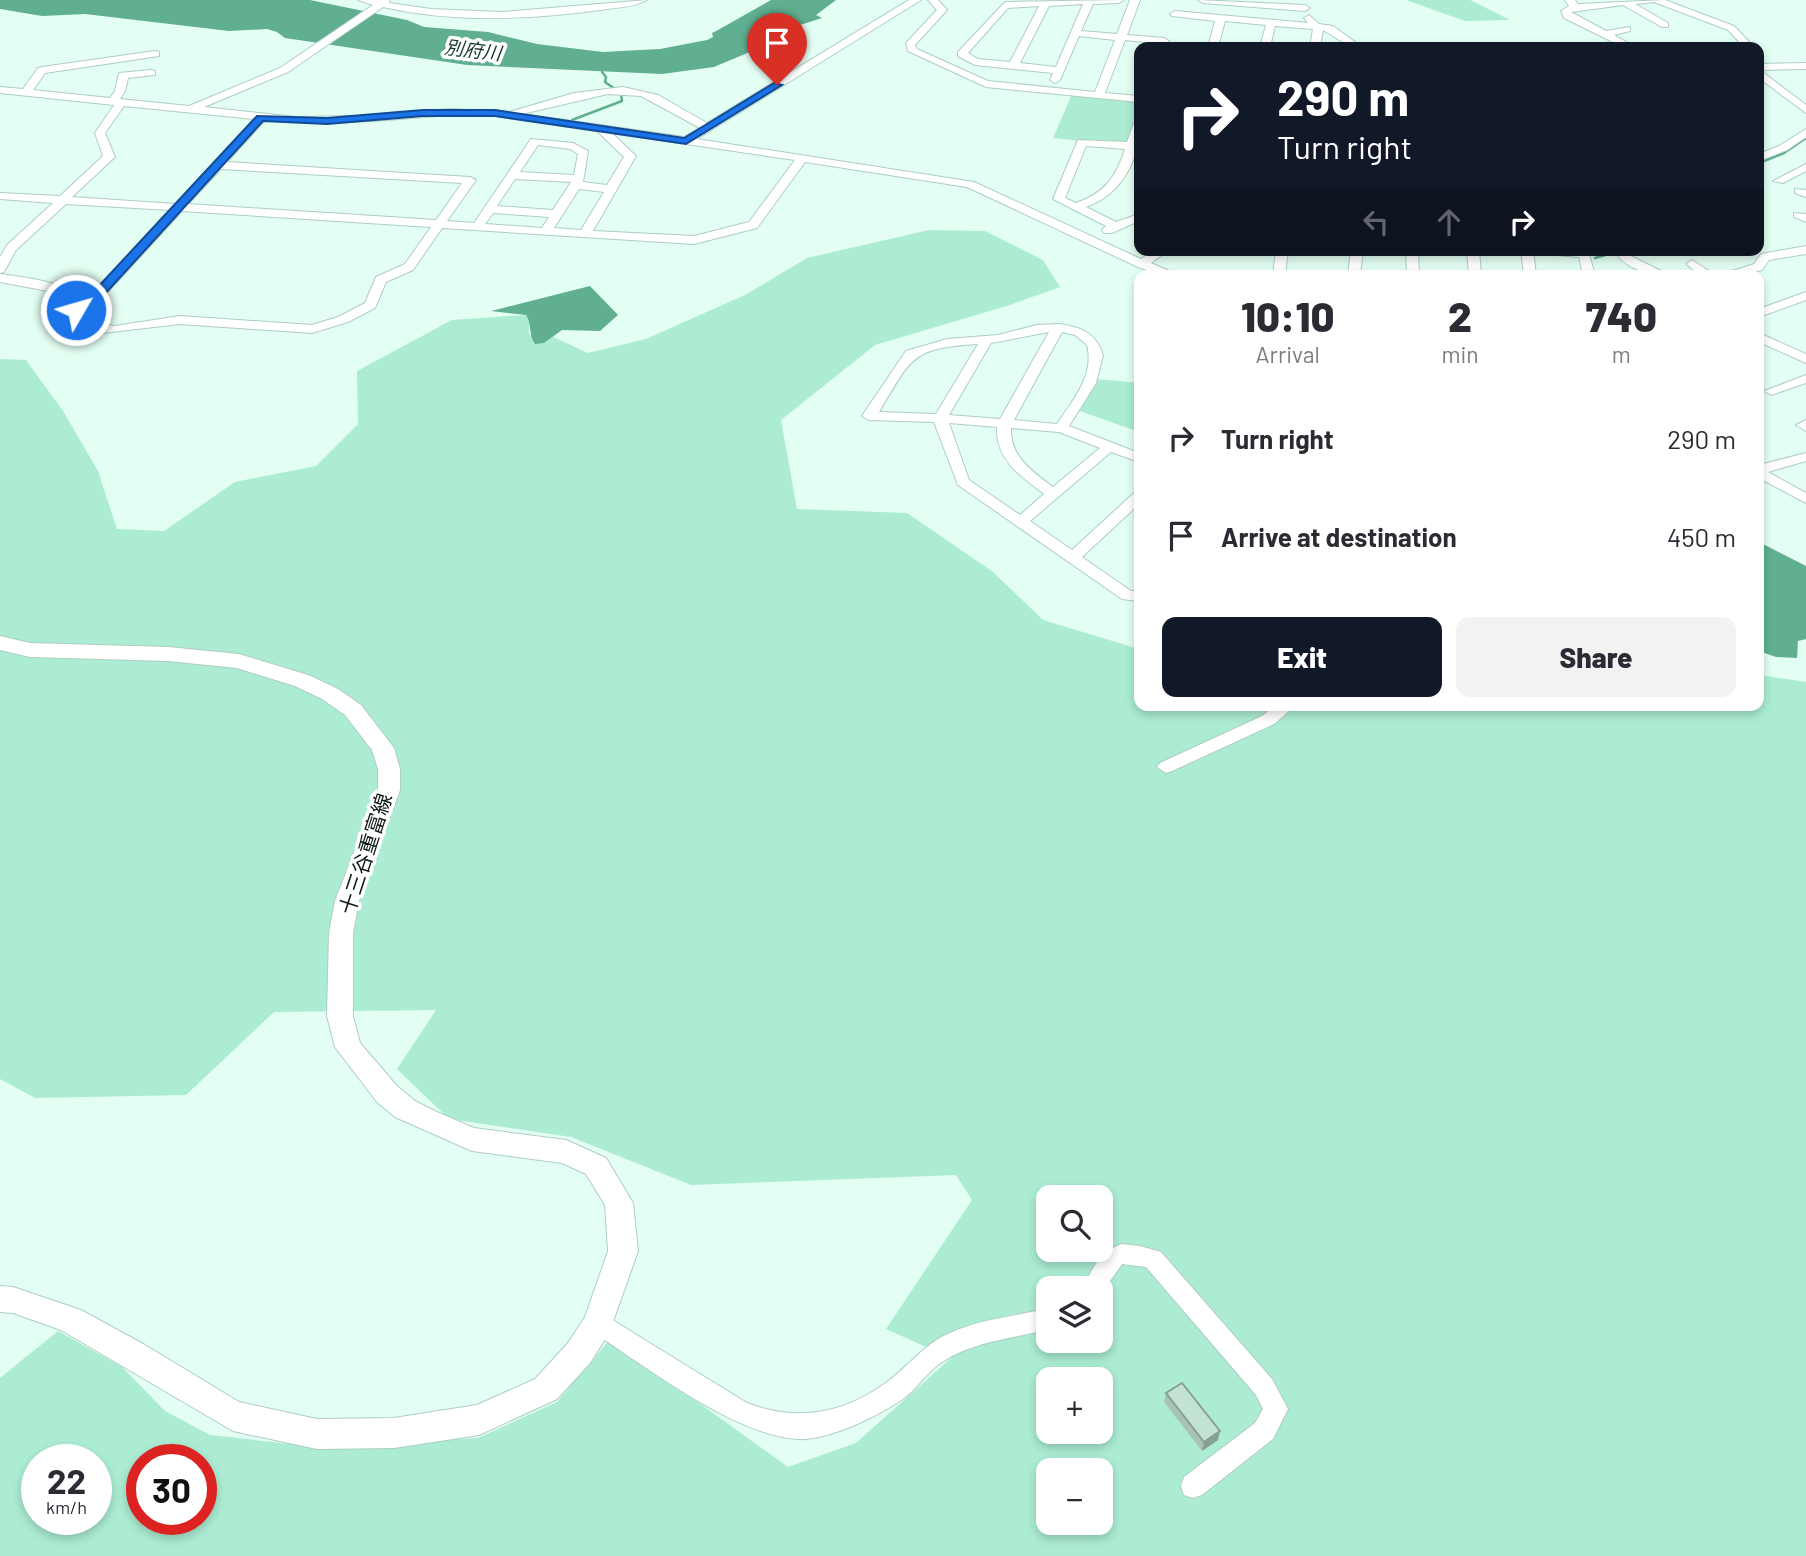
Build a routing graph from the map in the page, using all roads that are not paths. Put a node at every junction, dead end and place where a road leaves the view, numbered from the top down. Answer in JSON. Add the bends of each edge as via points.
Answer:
{"nodes":[{"id":1,"x":363,"y":0,"type":"edge"},
{"id":2,"x":642,"y":0,"type":"edge"},
{"id":3,"x":916,"y":0,"type":"edge"},
{"id":4,"x":933,"y":0,"type":"edge"},
{"id":5,"x":1119,"y":0,"type":"edge"},
{"id":6,"x":1135,"y":0,"type":"edge"},
{"id":7,"x":1180,"y":0,"type":"edge"},
{"id":8,"x":1203,"y":0,"type":"edge"},
{"id":9,"x":1654,"y":0,"type":"edge"},
{"id":10,"x":1089,"y":2,"type":"junction"},
{"id":11,"x":1248,"y":2,"type":"edge"},
{"id":12,"x":1621,"y":2,"type":"edge"},
{"id":13,"x":1046,"y":3,"type":"junction"},
{"id":14,"x":1572,"y":3,"type":"edge"},
{"id":15,"x":1309,"y":4,"type":"edge"},
{"id":16,"x":381,"y":5,"type":"edge"},
{"id":17,"x":1221,"y":18,"type":"junction"},
{"id":18,"x":1271,"y":23,"type":"junction"},
{"id":19,"x":1665,"y":25,"type":"dead end"},
{"id":20,"x":1315,"y":26,"type":"junction"},
{"id":21,"x":1627,"y":29,"type":"dead end"},
{"id":22,"x":1168,"y":31,"type":"edge"},
{"id":23,"x":1075,"y":33,"type":"junction"},
{"id":24,"x":1602,"y":35,"type":"junction"},
{"id":25,"x":1119,"y":36,"type":"junction"},
{"id":26,"x":1214,"y":42,"type":"edge"},
{"id":27,"x":1266,"y":42,"type":"edge"},
{"id":28,"x":1316,"y":42,"type":"edge"},
{"id":29,"x":1350,"y":42,"type":"edge"},
{"id":30,"x":1614,"y":42,"type":"edge"},
{"id":31,"x":1744,"y":42,"type":"edge"},
{"id":32,"x":155,"y":54,"type":"dead end"},
{"id":33,"x":1013,"y":66,"type":"junction"},
{"id":34,"x":1806,"y":66,"type":"edge"},
{"id":35,"x":1764,"y":68,"type":"edge"},
{"id":36,"x":1059,"y":70,"type":"junction"},
{"id":37,"x":1764,"y":72,"type":"edge"},
{"id":38,"x":151,"y":73,"type":"dead end"},
{"id":39,"x":0,"y":90,"type":"edge"},
{"id":40,"x":1051,"y":90,"type":"junction"},
{"id":41,"x":26,"y":93,"type":"junction"},
{"id":42,"x":1099,"y":95,"type":"junction"},
{"id":43,"x":1134,"y":98,"type":"edge"},
{"id":44,"x":117,"y":101,"type":"junction"},
{"id":45,"x":188,"y":110,"type":"junction"},
{"id":46,"x":1806,"y":110,"type":"edge"},
{"id":47,"x":506,"y":115,"type":"junction"},
{"id":48,"x":261,"y":118,"type":"junction"},
{"id":49,"x":708,"y":128,"type":"junction"},
{"id":50,"x":601,"y":129,"type":"junction"},
{"id":51,"x":1806,"y":132,"type":"edge"},
{"id":52,"x":1134,"y":136,"type":"edge"},
{"id":53,"x":686,"y":141,"type":"junction"},
{"id":54,"x":1130,"y":146,"type":"junction"},
{"id":55,"x":1764,"y":153,"type":"edge"},
{"id":56,"x":802,"y":158,"type":"junction"},
{"id":57,"x":218,"y":165,"type":"junction"},
{"id":58,"x":1806,"y":167,"type":"edge"},
{"id":59,"x":1123,"y":173,"type":"junction"},
{"id":60,"x":1134,"y":174,"type":"edge"},
{"id":61,"x":512,"y":175,"type":"junction"},
{"id":62,"x":1779,"y":181,"type":"dead end"},
{"id":63,"x":577,"y":182,"type":"junction"},
{"id":64,"x":610,"y":189,"type":"junction"},
{"id":65,"x":0,"y":196,"type":"edge"},
{"id":66,"x":65,"y":200,"type":"junction"},
{"id":67,"x":1076,"y":207,"type":"junction"},
{"id":68,"x":178,"y":208,"type":"junction"},
{"id":69,"x":492,"y":209,"type":"junction"},
{"id":70,"x":555,"y":214,"type":"junction"},
{"id":71,"x":1134,"y":218,"type":"edge"},
{"id":72,"x":439,"y":224,"type":"junction"},
{"id":73,"x":478,"y":226,"type":"junction"},
{"id":74,"x":1117,"y":227,"type":"junction"},
{"id":75,"x":546,"y":231,"type":"junction"},
{"id":76,"x":585,"y":234,"type":"junction"},
{"id":77,"x":1089,"y":239,"type":"junction"},
{"id":78,"x":1806,"y":250,"type":"edge"},
{"id":79,"x":1154,"y":256,"type":"edge"},
{"id":80,"x":1624,"y":256,"type":"edge"},
{"id":81,"x":1142,"y":264,"type":"junction"},
{"id":82,"x":1692,"y":264,"type":"dead end"},
{"id":83,"x":0,"y":269,"type":"edge"},
{"id":84,"x":1158,"y":270,"type":"edge"},
{"id":85,"x":1650,"y":270,"type":"edge"},
{"id":86,"x":1701,"y":270,"type":"edge"},
{"id":87,"x":1746,"y":270,"type":"edge"},
{"id":88,"x":0,"y":278,"type":"edge"},
{"id":89,"x":1803,"y":300,"type":"edge"},
{"id":90,"x":76,"y":310,"type":"junction"},
{"id":91,"x":1764,"y":312,"type":"edge"},
{"id":92,"x":1056,"y":329,"type":"junction"},
{"id":93,"x":1764,"y":339,"type":"edge"},
{"id":94,"x":986,"y":341,"type":"junction"},
{"id":95,"x":1780,"y":347,"type":"junction"},
{"id":96,"x":1764,"y":352,"type":"edge"},
{"id":97,"x":1806,"y":359,"type":"edge"},
{"id":98,"x":1806,"y":379,"type":"edge"},
{"id":99,"x":1772,"y":391,"type":"dead end"},
{"id":100,"x":940,"y":419,"type":"junction"},
{"id":101,"x":1003,"y":425,"type":"junction"},
{"id":102,"x":1061,"y":428,"type":"junction"},
{"id":103,"x":1109,"y":447,"type":"junction"},
{"id":104,"x":1134,"y":456,"type":"edge"},
{"id":105,"x":1806,"y":457,"type":"edge"},
{"id":106,"x":1764,"y":469,"type":"edge"},
{"id":107,"x":1764,"y":473,"type":"edge"},
{"id":108,"x":1053,"y":494,"type":"junction"},
{"id":109,"x":1806,"y":499,"type":"edge"},
{"id":110,"x":1134,"y":501,"type":"edge"},
{"id":111,"x":1020,"y":522,"type":"junction"},
{"id":112,"x":1073,"y":558,"type":"junction"},
{"id":113,"x":1134,"y":592,"type":"edge"},
{"id":114,"x":0,"y":643,"type":"edge"},
{"id":115,"x":1280,"y":711,"type":"edge"},
{"id":116,"x":1166,"y":767,"type":"dead end"},
{"id":117,"x":1100,"y":1276,"type":"edge"},
{"id":118,"x":0,"y":1299,"type":"edge"},
{"id":119,"x":1036,"y":1322,"type":"edge"},
{"id":120,"x":598,"y":1323,"type":"junction"},
{"id":121,"x":1193,"y":1486,"type":"dead end"}],
"edges":[{"from":1,"to":16,"type":"street"},
{"from":2,"to":16,"type":"street","via":[[494,15]]},
{"from":3,"to":49,"type":"street"},
{"from":4,"to":40,"type":"street","via":[[940,6],[939,15],[909,48],[986,84]]},
{"from":5,"to":10,"type":"street"},
{"from":6,"to":25,"type":"street"},
{"from":7,"to":22,"type":"street"},
{"from":8,"to":11,"type":"street"},
{"from":9,"to":12,"type":"street"},
{"from":9,"to":31,"type":"street","via":[[1731,28]]},
{"from":10,"to":13,"type":"street"},
{"from":10,"to":23,"type":"street"},
{"from":11,"to":15,"type":"street"},
{"from":12,"to":14,"type":"street"},
{"from":12,"to":19,"type":"street"},
{"from":13,"to":33,"type":"street"},
{"from":13,"to":33,"type":"street","via":[[1005,5],[962,54],[975,62]]},
{"from":14,"to":24,"type":"street","via":[[1567,16]]},
{"from":15,"to":20,"type":"street"},
{"from":16,"to":45,"type":"street","via":[[284,70]]},
{"from":17,"to":18,"type":"street"},
{"from":17,"to":22,"type":"street"},
{"from":17,"to":26,"type":"street"},
{"from":18,"to":20,"type":"street"},
{"from":18,"to":27,"type":"street"},
{"from":20,"to":28,"type":"street"},
{"from":20,"to":29,"type":"street","via":[[1330,28]]},
{"from":21,"to":24,"type":"street"},
{"from":22,"to":25,"type":"street"},
{"from":23,"to":25,"type":"street"},
{"from":23,"to":36,"type":"street"},
{"from":24,"to":30,"type":"street"},
{"from":25,"to":42,"type":"street"},
{"from":32,"to":41,"type":"street","via":[[42,70]]},
{"from":33,"to":36,"type":"street"},
{"from":34,"to":35,"type":"street"},
{"from":36,"to":40,"type":"street"},
{"from":37,"to":46,"type":"street"},
{"from":38,"to":44,"type":"street","via":[[123,75]]},
{"from":39,"to":41,"type":"street"},
{"from":40,"to":42,"type":"street"},
{"from":41,"to":44,"type":"street"},
{"from":42,"to":43,"type":"street"},
{"from":44,"to":45,"type":"street"},
{"from":44,"to":66,"type":"street","via":[[100,133],[108,158]]},
{"from":45,"to":48,"type":"street"},
{"from":47,"to":48,"type":"street","via":[[450,112],[327,121]]},
{"from":47,"to":49,"type":"street","via":[[626,90],[655,98]]},
{"from":47,"to":50,"type":"street"},
{"from":48,"to":57,"type":"street"},
{"from":49,"to":53,"type":"street"},
{"from":50,"to":53,"type":"street"},
{"from":50,"to":64,"type":"street","via":[[630,156]]},
{"from":51,"to":55,"type":"street"},
{"from":52,"to":54,"type":"street"},
{"from":53,"to":56,"type":"street"},
{"from":54,"to":59,"type":"street"},
{"from":54,"to":67,"type":"street","via":[[1082,142],[1059,199]]},
{"from":56,"to":76,"type":"street","via":[[753,225],[694,240]]},
{"from":56,"to":77,"type":"street","via":[[970,184]]},
{"from":57,"to":68,"type":"street"},
{"from":57,"to":72,"type":"street","via":[[470,180]]},
{"from":58,"to":62,"type":"street"},
{"from":59,"to":60,"type":"street"},
{"from":59,"to":67,"type":"street","via":[[1118,186]]},
{"from":61,"to":63,"type":"street"},
{"from":61,"to":63,"type":"street","via":[[535,141],[573,146],[584,153]]},
{"from":61,"to":69,"type":"street"},
{"from":63,"to":64,"type":"street"},
{"from":63,"to":70,"type":"street"},
{"from":64,"to":76,"type":"street"},
{"from":65,"to":66,"type":"street"},
{"from":66,"to":68,"type":"street"},
{"from":66,"to":83,"type":"street","via":[[11,248]]},
{"from":67,"to":74,"type":"street"},
{"from":68,"to":72,"type":"street"},
{"from":68,"to":90,"type":"street","via":[[89,305]]},
{"from":69,"to":70,"type":"street"},
{"from":69,"to":73,"type":"street"},
{"from":70,"to":75,"type":"street"},
{"from":71,"to":74,"type":"street"},
{"from":72,"to":73,"type":"street"},
{"from":72,"to":90,"type":"street","via":[[409,267],[380,280],[372,305],[342,322],[321,327],[180,320],[127,331],[85,326],[74,319]]},
{"from":73,"to":75,"type":"street"},
{"from":74,"to":77,"type":"street"},
{"from":75,"to":76,"type":"street"},
{"from":77,"to":81,"type":"street"},
{"from":78,"to":87,"type":"street","via":[[1765,257],[1758,267]]},
{"from":79,"to":81,"type":"street"},
{"from":80,"to":85,"type":"street"},
{"from":81,"to":84,"type":"street"},
{"from":82,"to":86,"type":"street"},
{"from":88,"to":90,"type":"street","via":[[64,293],[76,301]]},
{"from":89,"to":91,"type":"street"},
{"from":92,"to":94,"type":"street"},
{"from":92,"to":101,"type":"street"},
{"from":92,"to":102,"type":"street","via":[[1083,332],[1090,338],[1096,366]]},
{"from":93,"to":95,"type":"street"},
{"from":94,"to":100,"type":"street"},
{"from":94,"to":100,"type":"street","via":[[946,341],[908,355],[869,416]]},
{"from":95,"to":96,"type":"street"},
{"from":95,"to":97,"type":"street"},
{"from":98,"to":99,"type":"street"},
{"from":100,"to":101,"type":"street"},
{"from":100,"to":111,"type":"street","via":[[963,482]]},
{"from":101,"to":102,"type":"street"},
{"from":101,"to":108,"type":"street","via":[[1004,446],[1012,461]]},
{"from":102,"to":103,"type":"street"},
{"from":103,"to":104,"type":"street"},
{"from":103,"to":108,"type":"street"},
{"from":105,"to":106,"type":"street"},
{"from":107,"to":109,"type":"street"},
{"from":108,"to":111,"type":"street"},
{"from":110,"to":112,"type":"street"},
{"from":111,"to":112,"type":"street"},
{"from":112,"to":113,"type":"street"},
{"from":114,"to":120,"type":"main road","name":"十三谷重富線","via":[[30,650],[239,661],[321,690],[362,720],[383,748],[389,790],[347,901],[341,933],[340,1016],[348,1047],[387,1094],[427,1120],[472,1139],[566,1152],[596,1166],[619,1203],[623,1251]]},
{"from":115,"to":116,"type":"street"},
{"from":117,"to":121,"type":"street","via":[[1109,1259],[1127,1252],[1153,1259],[1264,1387],[1276,1409],[1264,1431]]},
{"from":118,"to":120,"type":"main road","name":"十三谷重富線","via":[[70,1320],[233,1416],[317,1434],[394,1433],[479,1420],[546,1389],[579,1353]]},
{"from":119,"to":120,"type":"street","via":[[956,1341],[929,1358],[896,1390],[854,1414],[806,1427],[771,1424],[739,1412]]}]}
